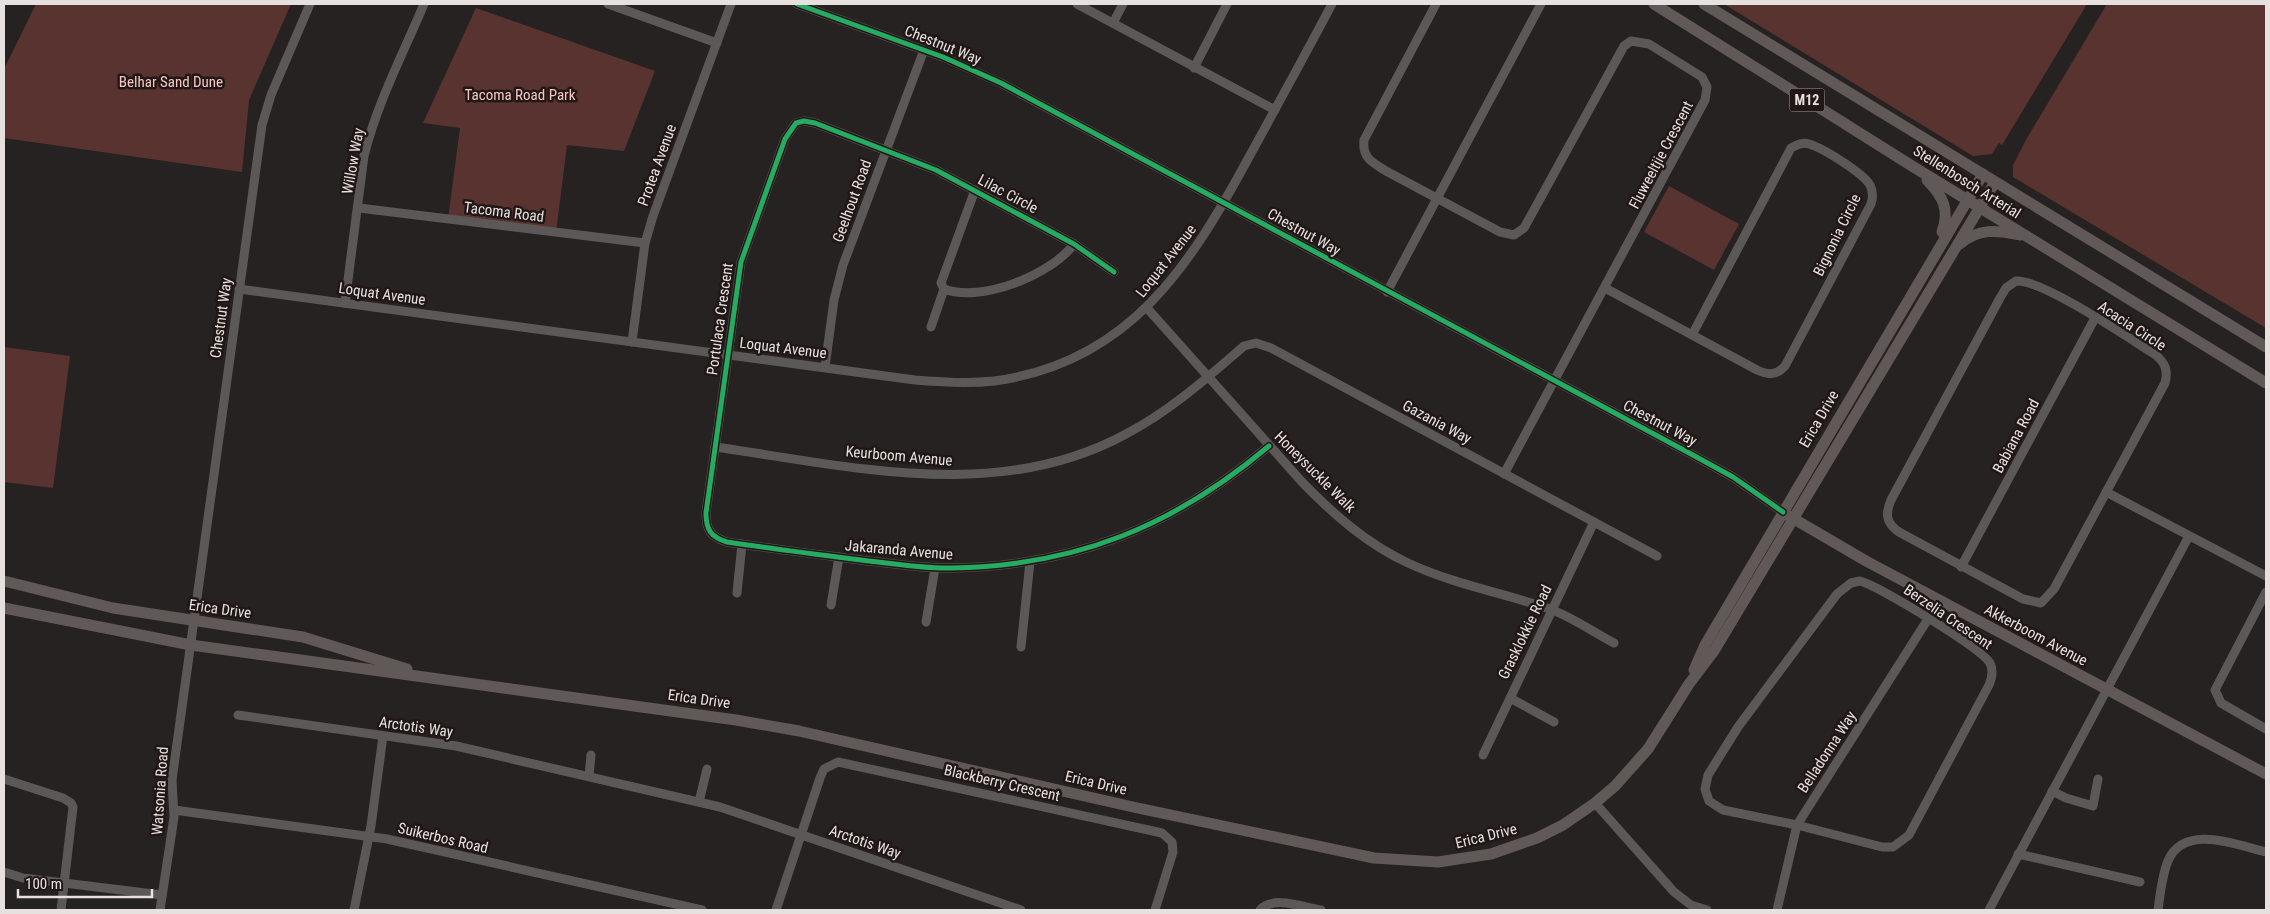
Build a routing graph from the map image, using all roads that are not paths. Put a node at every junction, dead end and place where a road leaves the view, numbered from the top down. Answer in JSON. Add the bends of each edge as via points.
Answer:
{"nodes":[{"id":1,"x":310,"y":4,"type":"edge"},
{"id":2,"x":424,"y":4,"type":"edge"},
{"id":3,"x":608,"y":4,"type":"edge"},
{"id":4,"x":731,"y":4,"type":"edge"},
{"id":5,"x":797,"y":4,"type":"edge"},
{"id":6,"x":1077,"y":4,"type":"edge"},
{"id":7,"x":1123,"y":4,"type":"edge"},
{"id":8,"x":1227,"y":4,"type":"edge"},
{"id":9,"x":1332,"y":4,"type":"edge"},
{"id":10,"x":1436,"y":4,"type":"edge"},
{"id":11,"x":1541,"y":4,"type":"edge"},
{"id":12,"x":1654,"y":4,"type":"edge"},
{"id":13,"x":1704,"y":4,"type":"edge"},
{"id":14,"x":1113,"y":23,"type":"junction"},
{"id":15,"x":717,"y":43,"type":"junction"},
{"id":16,"x":924,"y":50,"type":"junction"},
{"id":17,"x":1194,"y":68,"type":"junction"},
{"id":18,"x":1275,"y":110,"type":"junction"},
{"id":19,"x":885,"y":150,"type":"junction"},
{"id":20,"x":1912,"y":166,"type":"junction"},
{"id":21,"x":1983,"y":174,"type":"junction"},
{"id":22,"x":1995,"y":182,"type":"junction"},
{"id":23,"x":975,"y":190,"type":"junction"},
{"id":24,"x":1437,"y":198,"type":"junction"},
{"id":25,"x":1967,"y":199,"type":"junction"},
{"id":26,"x":1224,"y":203,"type":"junction"},
{"id":27,"x":1979,"y":207,"type":"junction"},
{"id":28,"x":359,"y":208,"type":"junction"},
{"id":29,"x":2028,"y":237,"type":"junction"},
{"id":30,"x":646,"y":243,"type":"junction"},
{"id":31,"x":1074,"y":244,"type":"junction"},
{"id":32,"x":1936,"y":250,"type":"junction"},
{"id":33,"x":1952,"y":252,"type":"junction"},
{"id":34,"x":1114,"y":272,"type":"dead end"},
{"id":35,"x":1605,"y":288,"type":"junction"},
{"id":36,"x":239,"y":289,"type":"junction"},
{"id":37,"x":944,"y":289,"type":"junction"},
{"id":38,"x":1387,"y":292,"type":"junction"},
{"id":39,"x":345,"y":303,"type":"junction"},
{"id":40,"x":1148,"y":308,"type":"junction"},
{"id":41,"x":2095,"y":318,"type":"junction"},
{"id":42,"x":931,"y":327,"type":"dead end"},
{"id":43,"x":1692,"y":335,"type":"junction"},
{"id":44,"x":632,"y":342,"type":"junction"},
{"id":45,"x":2266,"y":347,"type":"edge"},
{"id":46,"x":727,"y":355,"type":"junction"},
{"id":47,"x":825,"y":367,"type":"junction"},
{"id":48,"x":1207,"y":378,"type":"junction"},
{"id":49,"x":1555,"y":382,"type":"junction"},
{"id":50,"x":2266,"y":383,"type":"edge"},
{"id":51,"x":1268,"y":446,"type":"junction"},
{"id":52,"x":715,"y":447,"type":"junction"},
{"id":53,"x":1504,"y":474,"type":"junction"},
{"id":54,"x":2106,"y":492,"type":"junction"},
{"id":55,"x":1784,"y":512,"type":"junction"},
{"id":56,"x":1794,"y":518,"type":"junction"},
{"id":57,"x":1594,"y":522,"type":"junction"},
{"id":58,"x":710,"y":532,"type":"joint"},
{"id":59,"x":2189,"y":536,"type":"junction"},
{"id":60,"x":742,"y":544,"type":"junction"},
{"id":61,"x":1656,"y":556,"type":"dead end"},
{"id":62,"x":838,"y":557,"type":"junction"},
{"id":63,"x":1030,"y":562,"type":"junction"},
{"id":64,"x":1961,"y":567,"type":"junction"},
{"id":65,"x":935,"y":568,"type":"junction"},
{"id":66,"x":2266,"y":576,"type":"edge"},
{"id":67,"x":4,"y":581,"type":"edge"},
{"id":68,"x":2266,"y":592,"type":"edge"},
{"id":69,"x":737,"y":593,"type":"dead end"},
{"id":70,"x":831,"y":605,"type":"dead end"},
{"id":71,"x":4,"y":608,"type":"edge"},
{"id":72,"x":1552,"y":610,"type":"junction"},
{"id":73,"x":1928,"y":619,"type":"junction"},
{"id":74,"x":195,"y":621,"type":"junction"},
{"id":75,"x":926,"y":622,"type":"dead end"},
{"id":76,"x":1614,"y":643,"type":"dead end"},
{"id":77,"x":191,"y":645,"type":"junction"},
{"id":78,"x":1021,"y":647,"type":"dead end"},
{"id":79,"x":430,"y":677,"type":"junction"},
{"id":80,"x":1689,"y":684,"type":"junction"},
{"id":81,"x":2106,"y":689,"type":"junction"},
{"id":82,"x":1510,"y":698,"type":"junction"},
{"id":83,"x":238,"y":715,"type":"dead end"},
{"id":84,"x":1554,"y":722,"type":"dead end"},
{"id":85,"x":2266,"y":729,"type":"edge"},
{"id":86,"x":382,"y":736,"type":"junction"},
{"id":87,"x":591,"y":755,"type":"dead end"},
{"id":88,"x":1483,"y":755,"type":"dead end"},
{"id":89,"x":707,"y":769,"type":"dead end"},
{"id":90,"x":2266,"y":774,"type":"edge"},
{"id":91,"x":589,"y":776,"type":"junction"},
{"id":92,"x":4,"y":779,"type":"edge"},
{"id":93,"x":2098,"y":779,"type":"dead end"},
{"id":94,"x":2052,"y":791,"type":"junction"},
{"id":95,"x":699,"y":802,"type":"junction"},
{"id":96,"x":1595,"y":803,"type":"junction"},
{"id":97,"x":174,"y":810,"type":"junction"},
{"id":98,"x":1797,"y":825,"type":"junction"},
{"id":99,"x":368,"y":835,"type":"junction"},
{"id":100,"x":801,"y":835,"type":"junction"},
{"id":101,"x":2266,"y":852,"type":"edge"},
{"id":102,"x":2018,"y":854,"type":"junction"},
{"id":103,"x":4,"y":872,"type":"edge"},
{"id":104,"x":2140,"y":882,"type":"dead end"},
{"id":105,"x":64,"y":883,"type":"junction"},
{"id":106,"x":162,"y":896,"type":"junction"},
{"id":107,"x":672,"y":907,"type":"edge"},
{"id":108,"x":61,"y":910,"type":"edge"},
{"id":109,"x":160,"y":910,"type":"edge"},
{"id":110,"x":354,"y":910,"type":"edge"},
{"id":111,"x":702,"y":910,"type":"edge"},
{"id":112,"x":776,"y":910,"type":"edge"},
{"id":113,"x":1021,"y":910,"type":"edge"},
{"id":114,"x":1155,"y":910,"type":"edge"},
{"id":115,"x":1260,"y":910,"type":"edge"},
{"id":116,"x":1321,"y":910,"type":"edge"},
{"id":117,"x":1707,"y":910,"type":"edge"},
{"id":118,"x":1776,"y":910,"type":"edge"},
{"id":119,"x":1989,"y":910,"type":"edge"},
{"id":120,"x":2158,"y":910,"type":"edge"}],
"edges":[{"from":1,"to":36,"type":"street","name":"Chestnut Way","via":[[271,95],[262,125]]},
{"from":2,"to":28,"type":"street","name":"Willow Way","via":[[370,134],[364,156]]},
{"from":3,"to":15,"type":"street"},
{"from":4,"to":15,"type":"street","name":"Protea Avenue"},
{"from":5,"to":16,"type":"street","name":"Chestnut Way"},
{"from":6,"to":14,"type":"street"},
{"from":7,"to":14,"type":"street"},
{"from":8,"to":17,"type":"street"},
{"from":9,"to":18,"type":"street","name":"Loquat Avenue"},
{"from":10,"to":24,"type":"street","name":"Fluweeltjie Crescent","via":[[1364,140],[1363,151],[1369,160]]},
{"from":11,"to":24,"type":"street"},
{"from":12,"to":20,"type":"main road","name":"Stellenbosch Arterial","number":"M12"},
{"from":13,"to":21,"type":"main road","name":"Stellenbosch Arterial","number":"M12"},
{"from":14,"to":17,"type":"street"},
{"from":15,"to":30,"type":"street","name":"Protea Avenue"},
{"from":16,"to":19,"type":"street","name":"Geelhout Road"},
{"from":16,"to":26,"type":"street","name":"Chestnut Way","via":[[1001,83]]},
{"from":17,"to":18,"type":"street"},
{"from":18,"to":26,"type":"street","name":"Loquat Avenue"},
{"from":19,"to":23,"type":"street","name":"Lilac Circle"},
{"from":19,"to":46,"type":"street","name":"Portulaca Crescent","via":[[808,122],[796,123],[791,128],[741,262]]},
{"from":19,"to":47,"type":"street","name":"Geelhout Road","via":[[838,282]]},
{"from":20,"to":25,"type":"main road","name":"Stellenbosch Arterial","number":"M12"},
{"from":20,"to":32,"type":"main road","via":[[1939,192],[1945,204],[1945,223]]},
{"from":21,"to":22,"type":"main road","name":"Stellenbosch Arterial","number":"M12"},
{"from":21,"to":25,"type":"main road","name":"Erica Drive"},
{"from":22,"to":27,"type":"main road","name":"Erica Drive"},
{"from":22,"to":45,"type":"main road","name":"Stellenbosch Arterial","number":"M12"},
{"from":23,"to":31,"type":"street","name":"Lilac Circle"},
{"from":23,"to":37,"type":"street","name":"Lilac Circle","via":[[942,283]]},
{"from":24,"to":35,"type":"street","name":"Fluweeltjie Crescent","via":[[1500,232],[1514,234],[1524,228],[1624,46],[1631,41],[1649,44],[1702,77],[1708,87],[1707,93]]},
{"from":24,"to":38,"type":"street"},
{"from":25,"to":27,"type":"main road","name":"Stellenbosch Arterial","number":"M12"},
{"from":25,"to":32,"type":"main road","name":"Erica Drive"},
{"from":26,"to":38,"type":"street","name":"Chestnut Way"},
{"from":26,"to":40,"type":"street","name":"Loquat Avenue","via":[[1185,263]]},
{"from":27,"to":29,"type":"main road","name":"Stellenbosch Arterial","number":"M12"},
{"from":27,"to":33,"type":"main road","name":"Erica Drive"},
{"from":28,"to":30,"type":"street","name":"Tacoma Road"},
{"from":28,"to":39,"type":"street","name":"Willow Way"},
{"from":29,"to":33,"type":"main road","via":[[1978,232],[1966,238]]},
{"from":29,"to":50,"type":"main road","name":"Stellenbosch Arterial","number":"M12"},
{"from":30,"to":44,"type":"street","name":"Protea Avenue"},
{"from":31,"to":34,"type":"street","name":"Lilac Circle"},
{"from":31,"to":37,"type":"street","via":[[1055,263],[1019,281],[985,290],[954,293]]},
{"from":32,"to":55,"type":"main road","name":"Erica Drive"},
{"from":33,"to":56,"type":"main road","name":"Erica Drive"},
{"from":35,"to":43,"type":"street","name":"Bignonia Circle"},
{"from":35,"to":49,"type":"street","name":"Fluweeltjie Crescent"},
{"from":36,"to":39,"type":"street","name":"Loquat Avenue"},
{"from":36,"to":74,"type":"street","name":"Chestnut Way"},
{"from":37,"to":42,"type":"street","name":"Lilac Circle"},
{"from":38,"to":49,"type":"street","name":"Chestnut Way"},
{"from":39,"to":44,"type":"street","name":"Loquat Avenue"},
{"from":40,"to":47,"type":"street","name":"Loquat Avenue","via":[[1103,342],[1070,359],[995,381],[915,380]]},
{"from":40,"to":48,"type":"street","name":"Honeysuckle Walk"},
{"from":41,"to":54,"type":"street","name":"Acacia Circle","via":[[2156,355],[2167,374]]},
{"from":41,"to":64,"type":"street","name":"Babiana Road"},
{"from":41,"to":64,"type":"street","name":"Acacia Circle","via":[[2029,282],[2016,281],[2000,298],[1887,513],[1890,524],[1898,532]]},
{"from":43,"to":43,"type":"street","name":"Bignonia Circle","via":[[1791,148],[1802,143],[1816,147],[1840,160],[1867,182],[1872,192],[1871,204],[1781,370],[1764,373]]},
{"from":44,"to":46,"type":"street","name":"Loquat Avenue"},
{"from":46,"to":47,"type":"street","name":"Loquat Avenue"},
{"from":46,"to":52,"type":"street","name":"Portulaca Crescent"},
{"from":48,"to":51,"type":"street","name":"Honeysuckle Walk"},
{"from":48,"to":52,"type":"street","name":"Keurboom Avenue","via":[[1156,417],[1126,435],[1071,458],[1009,473],[940,476]]},
{"from":48,"to":53,"type":"street","name":"Gazania Way","via":[[1244,346],[1256,343]]},
{"from":49,"to":53,"type":"street","name":"Fluweeltjie Crescent"},
{"from":49,"to":55,"type":"street","name":"Chestnut Way","via":[[1716,468]]},
{"from":51,"to":63,"type":"street","name":"Jakaranda Avenue","via":[[1178,511],[1134,532],[1086,549]]},
{"from":51,"to":72,"type":"street","name":"Honeysuckle Walk","via":[[1324,504],[1380,548],[1436,574]]},
{"from":52,"to":58,"type":"street","name":"Portulaca Crescent","via":[[706,514],[706,526]]},
{"from":53,"to":57,"type":"street","name":"Gazania Way"},
{"from":54,"to":59,"type":"street"},
{"from":54,"to":64,"type":"street","name":"Acacia Circle","via":[[2050,596],[2041,603],[2023,599]]},
{"from":55,"to":56,"type":"main road","name":"Akkerboom Avenue"},
{"from":55,"to":80,"type":"main road","name":"Erica Drive","via":[[1705,645]]},
{"from":56,"to":80,"type":"main road","name":"Erica Drive","via":[[1714,651]]},
{"from":56,"to":81,"type":"main road","name":"Akkerboom Avenue","via":[[1866,561]]},
{"from":57,"to":61,"type":"street","name":"Gazania Way"},
{"from":57,"to":72,"type":"street","name":"Grasklokkie Road"},
{"from":58,"to":60,"type":"street","name":"Jakaranda Avenue","via":[[721,540]]},
{"from":59,"to":66,"type":"street"},
{"from":59,"to":81,"type":"street"},
{"from":60,"to":62,"type":"street","name":"Jakaranda Avenue"},
{"from":60,"to":69,"type":"street"},
{"from":62,"to":65,"type":"street","name":"Jakaranda Avenue"},
{"from":62,"to":70,"type":"street"},
{"from":63,"to":65,"type":"street","name":"Jakaranda Avenue"},
{"from":63,"to":78,"type":"street"},
{"from":65,"to":75,"type":"street"},
{"from":67,"to":74,"type":"main road","name":"Erica Drive","via":[[113,608]]},
{"from":68,"to":85,"type":"street","via":[[2215,690],[2220,703]]},
{"from":71,"to":77,"type":"main road","name":"Erica Drive"},
{"from":72,"to":76,"type":"street","name":"Honeysuckle Walk"},
{"from":72,"to":82,"type":"street","name":"Grasklokkie Road"},
{"from":73,"to":98,"type":"street","name":"Belladonna Way"},
{"from":73,"to":98,"type":"street","name":"Berzelia Crescent","via":[[1980,654],[1991,666],[1992,677],[1909,835],[1893,847],[1882,847]]},
{"from":73,"to":98,"type":"street","name":"Berzelia Crescent","via":[[1868,583],[1860,581],[1844,587],[1715,762],[1705,782],[1709,801],[1722,810]]},
{"from":74,"to":77,"type":"street","name":"Chestnut Way"},
{"from":74,"to":79,"type":"main road","name":"Erica Drive","via":[[303,637]]},
{"from":77,"to":79,"type":"main road","name":"Erica Drive"},
{"from":77,"to":97,"type":"street","name":"Watsonia Road","via":[[172,780]]},
{"from":79,"to":96,"type":"main road","name":"Erica Drive","via":[[687,712],[799,731],[1390,861],[1438,862],[1491,854],[1537,838]]},
{"from":80,"to":96,"type":"main road","name":"Erica Drive","via":[[1648,749]]},
{"from":81,"to":90,"type":"main road","name":"Akkerboom Avenue"},
{"from":81,"to":94,"type":"street"},
{"from":82,"to":84,"type":"street"},
{"from":82,"to":88,"type":"street","name":"Grasklokkie Road"},
{"from":83,"to":86,"type":"street","name":"Arctotis Way"},
{"from":86,"to":91,"type":"street","name":"Arctotis Way","via":[[456,746]]},
{"from":86,"to":99,"type":"street"},
{"from":87,"to":91,"type":"street"},
{"from":89,"to":95,"type":"street"},
{"from":91,"to":95,"type":"street","name":"Arctotis Way"},
{"from":92,"to":105,"type":"street","via":[[71,803],[73,811]]},
{"from":93,"to":94,"type":"street","via":[[2093,806]]},
{"from":94,"to":102,"type":"street"},
{"from":95,"to":100,"type":"street","name":"Arctotis Way"},
{"from":96,"to":117,"type":"street","via":[[1674,892],[1691,905]]},
{"from":97,"to":99,"type":"street","name":"Suikerbos Road"},
{"from":97,"to":106,"type":"street","name":"Watsonia Road"},
{"from":98,"to":118,"type":"street","name":"Belladonna Way"},
{"from":99,"to":107,"type":"street","name":"Suikerbos Road"},
{"from":99,"to":110,"type":"street"},
{"from":100,"to":112,"type":"street"},
{"from":100,"to":113,"type":"street","name":"Arctotis Way"},
{"from":100,"to":114,"type":"street","name":"Blackberry Crescent","via":[[824,769],[838,762],[848,762],[1162,833],[1172,842],[1173,852]]},
{"from":101,"to":120,"type":"street","via":[[2206,839],[2178,845],[2168,861]]},
{"from":102,"to":104,"type":"street"},
{"from":102,"to":119,"type":"street"},
{"from":103,"to":105,"type":"street"},
{"from":105,"to":106,"type":"street"},
{"from":105,"to":108,"type":"street"},
{"from":106,"to":109,"type":"street","name":"Watsonia Road"},
{"from":107,"to":111,"type":"street","name":"Suikerbos Road"},
{"from":115,"to":116,"type":"street","via":[[1265,904],[1275,902]]}]}
